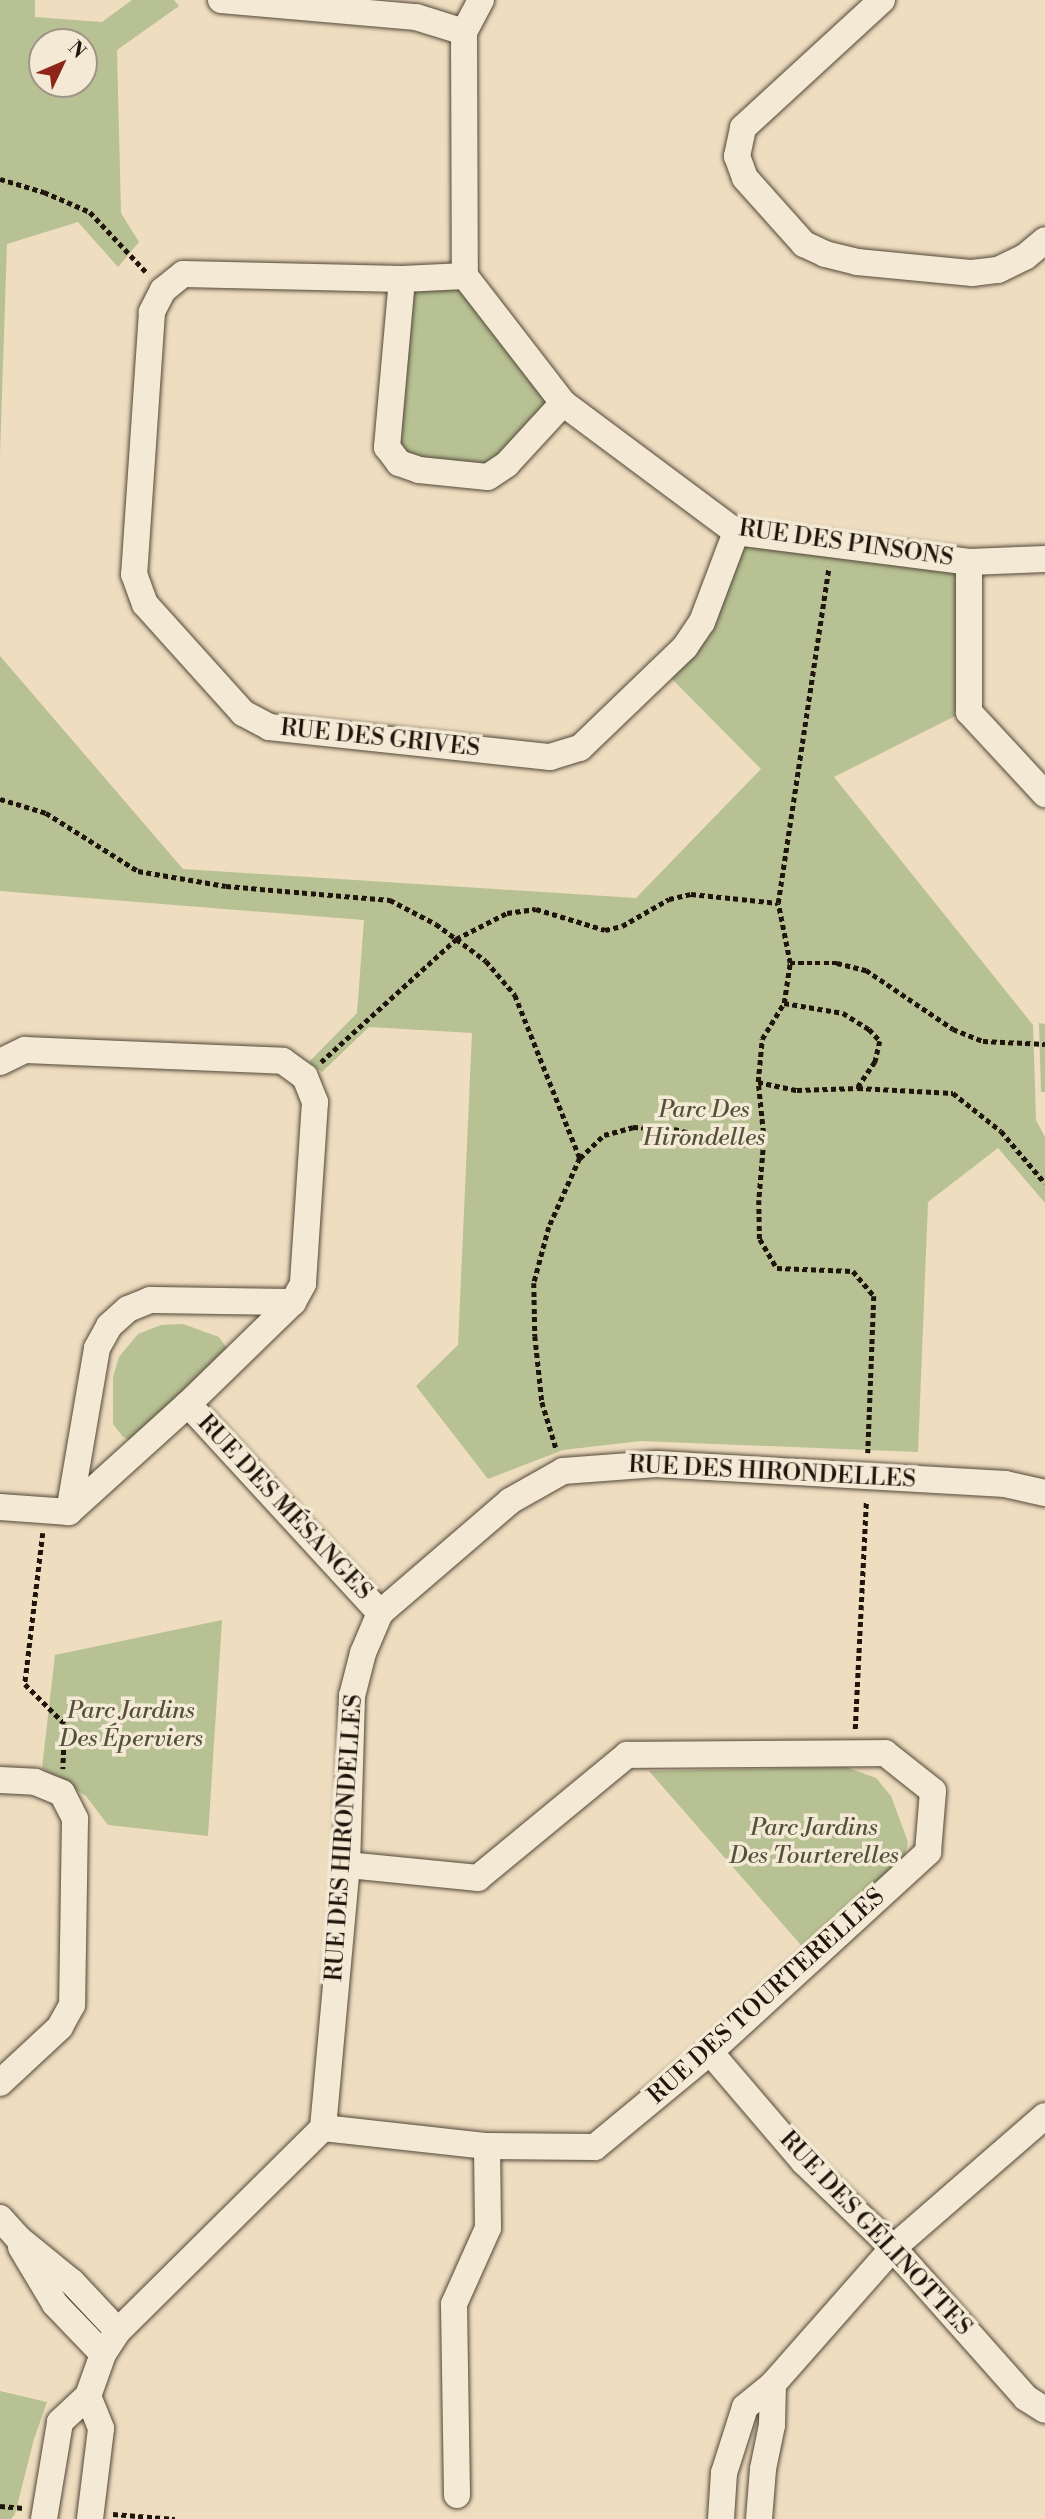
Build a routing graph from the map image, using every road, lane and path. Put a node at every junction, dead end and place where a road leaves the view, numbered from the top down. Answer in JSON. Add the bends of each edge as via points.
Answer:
{"nodes":[{"id":1,"x":221,"y":0,"type":"edge"},
{"id":2,"x":481,"y":0,"type":"edge"},
{"id":3,"x":882,"y":0,"type":"edge"},
{"id":4,"x":416,"y":8,"type":"edge"},
{"id":5,"x":464,"y":32,"type":"junction"},
{"id":6,"x":0,"y":179,"type":"edge"},
{"id":7,"x":1045,"y":240,"type":"edge"},
{"id":8,"x":465,"y":276,"type":"junction"},
{"id":9,"x":402,"y":279,"type":"junction"},
{"id":10,"x":163,"y":290,"type":"junction"},
{"id":11,"x":563,"y":403,"type":"junction"},
{"id":12,"x":736,"y":532,"type":"junction"},
{"id":13,"x":833,"y":545,"type":"junction"},
{"id":14,"x":1045,"y":559,"type":"edge"},
{"id":15,"x":969,"y":562,"type":"junction"},
{"id":16,"x":1045,"y":794,"type":"edge"},
{"id":17,"x":0,"y":799,"type":"edge"},
{"id":18,"x":778,"y":903,"type":"junction"},
{"id":19,"x":456,"y":939,"type":"junction"},
{"id":20,"x":790,"y":963,"type":"junction"},
{"id":21,"x":784,"y":1003,"type":"junction"},
{"id":22,"x":1045,"y":1044,"type":"edge"},
{"id":23,"x":0,"y":1062,"type":"edge"},
{"id":24,"x":305,"y":1077,"type":"junction"},
{"id":25,"x":758,"y":1082,"type":"junction"},
{"id":26,"x":858,"y":1088,"type":"junction"},
{"id":27,"x":764,"y":1141,"type":"junction"},
{"id":28,"x":580,"y":1158,"type":"junction"},
{"id":29,"x":1045,"y":1183,"type":"edge"},
{"id":30,"x":293,"y":1302,"type":"junction"},
{"id":31,"x":188,"y":1404,"type":"junction"},
{"id":32,"x":563,"y":1471,"type":"junction"},
{"id":33,"x":867,"y":1478,"type":"junction"},
{"id":34,"x":1045,"y":1493,"type":"edge"},
{"id":35,"x":0,"y":1507,"type":"edge"},
{"id":36,"x":57,"y":1512,"type":"junction"},
{"id":37,"x":380,"y":1613,"type":"junction"},
{"id":38,"x":854,"y":1753,"type":"junction"},
{"id":39,"x":0,"y":1780,"type":"edge"},
{"id":40,"x":62,"y":1793,"type":"junction"},
{"id":41,"x":347,"y":1865,"type":"junction"},
{"id":42,"x":709,"y":2052,"type":"junction"},
{"id":43,"x":0,"y":2083,"type":"edge"},
{"id":44,"x":1045,"y":2116,"type":"edge"},
{"id":45,"x":323,"y":2129,"type":"junction"},
{"id":46,"x":487,"y":2146,"type":"junction"},
{"id":47,"x":0,"y":2218,"type":"edge"},
{"id":48,"x":18,"y":2238,"type":"junction"},
{"id":49,"x":893,"y":2248,"type":"junction"},
{"id":50,"x":118,"y":2331,"type":"junction"},
{"id":51,"x":103,"y":2354,"type":"junction"},
{"id":52,"x":773,"y":2384,"type":"junction"},
{"id":53,"x":88,"y":2396,"type":"junction"},
{"id":54,"x":1045,"y":2410,"type":"edge"},
{"id":55,"x":457,"y":2495,"type":"dead end"},
{"id":56,"x":91,"y":2516,"type":"edge"},
{"id":57,"x":44,"y":2519,"type":"edge"},
{"id":58,"x":175,"y":2519,"type":"edge"},
{"id":59,"x":721,"y":2519,"type":"edge"},
{"id":60,"x":760,"y":2519,"type":"edge"}],
"edges":[{"from":1,"to":4,"type":"street"},
{"from":2,"to":5,"type":"street"},
{"from":3,"to":7,"type":"street","via":[[743,128],[737,156],[745,178],[804,244],[857,262],[972,273],[998,270],[1025,257]]},
{"from":4,"to":5,"type":"street"},
{"from":5,"to":8,"type":"street"},
{"from":6,"to":10,"type":"path","via":[[90,212]]},
{"from":8,"to":9,"type":"street"},
{"from":8,"to":11,"type":"street","name":"RUE DES PINSONS"},
{"from":9,"to":10,"type":"street","via":[[183,274]]},
{"from":9,"to":11,"type":"street","via":[[387,447],[399,463],[419,470],[488,477],[507,464]]},
{"from":10,"to":12,"type":"street","name":"RUE DES GRIVES","via":[[152,312],[134,574],[145,604],[243,713],[269,727],[550,757],[580,748],[685,648],[702,622]]},
{"from":11,"to":12,"type":"street","name":"RUE DES PINSONS"},
{"from":12,"to":13,"type":"street","name":"RUE DES PINSONS"},
{"from":13,"to":15,"type":"street","name":"RUE DES PINSONS"},
{"from":13,"to":18,"type":"path"},
{"from":14,"to":15,"type":"street","name":"RUE DES PINSONS"},
{"from":15,"to":16,"type":"street","via":[[970,712]]},
{"from":17,"to":19,"type":"path","via":[[46,813],[138,871],[226,886],[390,900]]},
{"from":18,"to":19,"type":"path","via":[[691,894],[669,899],[622,926],[605,930],[536,909],[507,913]]},
{"from":18,"to":20,"type":"path"},
{"from":19,"to":24,"type":"path"},
{"from":19,"to":28,"type":"path","via":[[486,961],[515,995]]},
{"from":20,"to":21,"type":"path"},
{"from":20,"to":22,"type":"path","via":[[837,963],[866,970],[953,1029],[983,1041]]},
{"from":21,"to":25,"type":"path","via":[[762,1039]]},
{"from":21,"to":26,"type":"path","via":[[843,1013],[880,1041],[875,1062]]},
{"from":23,"to":24,"type":"street","via":[[25,1050],[283,1061]]},
{"from":24,"to":30,"type":"street","name":"RUE DES MÉSANGES","via":[[314,1115],[303,1284]]},
{"from":25,"to":26,"type":"path","via":[[797,1090]]},
{"from":25,"to":27,"type":"path"},
{"from":26,"to":29,"type":"path","via":[[953,1093],[1001,1131]]},
{"from":27,"to":28,"type":"path","via":[[740,1145],[674,1129],[633,1127],[604,1135]]},
{"from":27,"to":33,"type":"path","via":[[760,1239],[777,1268],[853,1271],[874,1296]]},
{"from":28,"to":32,"type":"path","via":[[549,1227],[534,1283],[542,1402]]},
{"from":30,"to":31,"type":"street","name":"RUE DES MÉSANGES"},
{"from":30,"to":36,"type":"street","via":[[150,1300],[128,1309],[109,1326],[97,1348]]},
{"from":31,"to":36,"type":"street","name":"RUE DES MÉSANGES"},
{"from":31,"to":37,"type":"street","name":"RUE DES MÉSANGES"},
{"from":32,"to":33,"type":"street","name":"RUE DES HIRONDELLES","via":[[657,1464]]},
{"from":32,"to":37,"type":"street","name":"RUE DES HIRONDELLES","via":[[510,1502]]},
{"from":33,"to":34,"type":"street","name":"RUE DES HIRONDELLES","via":[[1005,1485]]},
{"from":33,"to":38,"type":"path"},
{"from":35,"to":36,"type":"street"},
{"from":36,"to":40,"type":"path","via":[[25,1684],[65,1724]]},
{"from":37,"to":41,"type":"street","name":"RUE DES HIRONDELLES","via":[[352,1696]]},
{"from":38,"to":41,"type":"street","name":"RUE DES TOURTERELLES","via":[[627,1755],[478,1878]]},
{"from":38,"to":42,"type":"street","name":"RUE DES TOURTERELLES","via":[[885,1753],[933,1791],[928,1852]]},
{"from":39,"to":40,"type":"street","via":[[36,1782]]},
{"from":40,"to":43,"type":"street","via":[[75,1819],[72,2005],[60,2027]]},
{"from":41,"to":45,"type":"street","name":"RUE DES HIRONDELLES"},
{"from":42,"to":46,"type":"street","name":"RUE DES TOURTERELLES","via":[[595,2147]]},
{"from":42,"to":49,"type":"street","name":"RUE DES GÉLINOTTES","via":[[804,2162]]},
{"from":44,"to":49,"type":"street"},
{"from":45,"to":46,"type":"street","name":"RUE DES TOURTERELLES"},
{"from":45,"to":50,"type":"street"},
{"from":46,"to":55,"type":"street","via":[[488,2228],[454,2304]]},
{"from":47,"to":48,"type":"street"},
{"from":48,"to":50,"type":"street","via":[[72,2282]]},
{"from":48,"to":51,"type":"street","via":[[55,2304]]},
{"from":49,"to":52,"type":"street"},
{"from":49,"to":54,"type":"street","name":"RUE DES GÉLINOTTES","via":[[1026,2398]]},
{"from":50,"to":51,"type":"street"},
{"from":51,"to":53,"type":"street"},
{"from":52,"to":59,"type":"street","via":[[745,2407],[724,2473]]},
{"from":52,"to":60,"type":"street"},
{"from":53,"to":56,"type":"street","via":[[101,2429]]},
{"from":53,"to":57,"type":"street","via":[[60,2422]]},
{"from":56,"to":58,"type":"path"}]}
